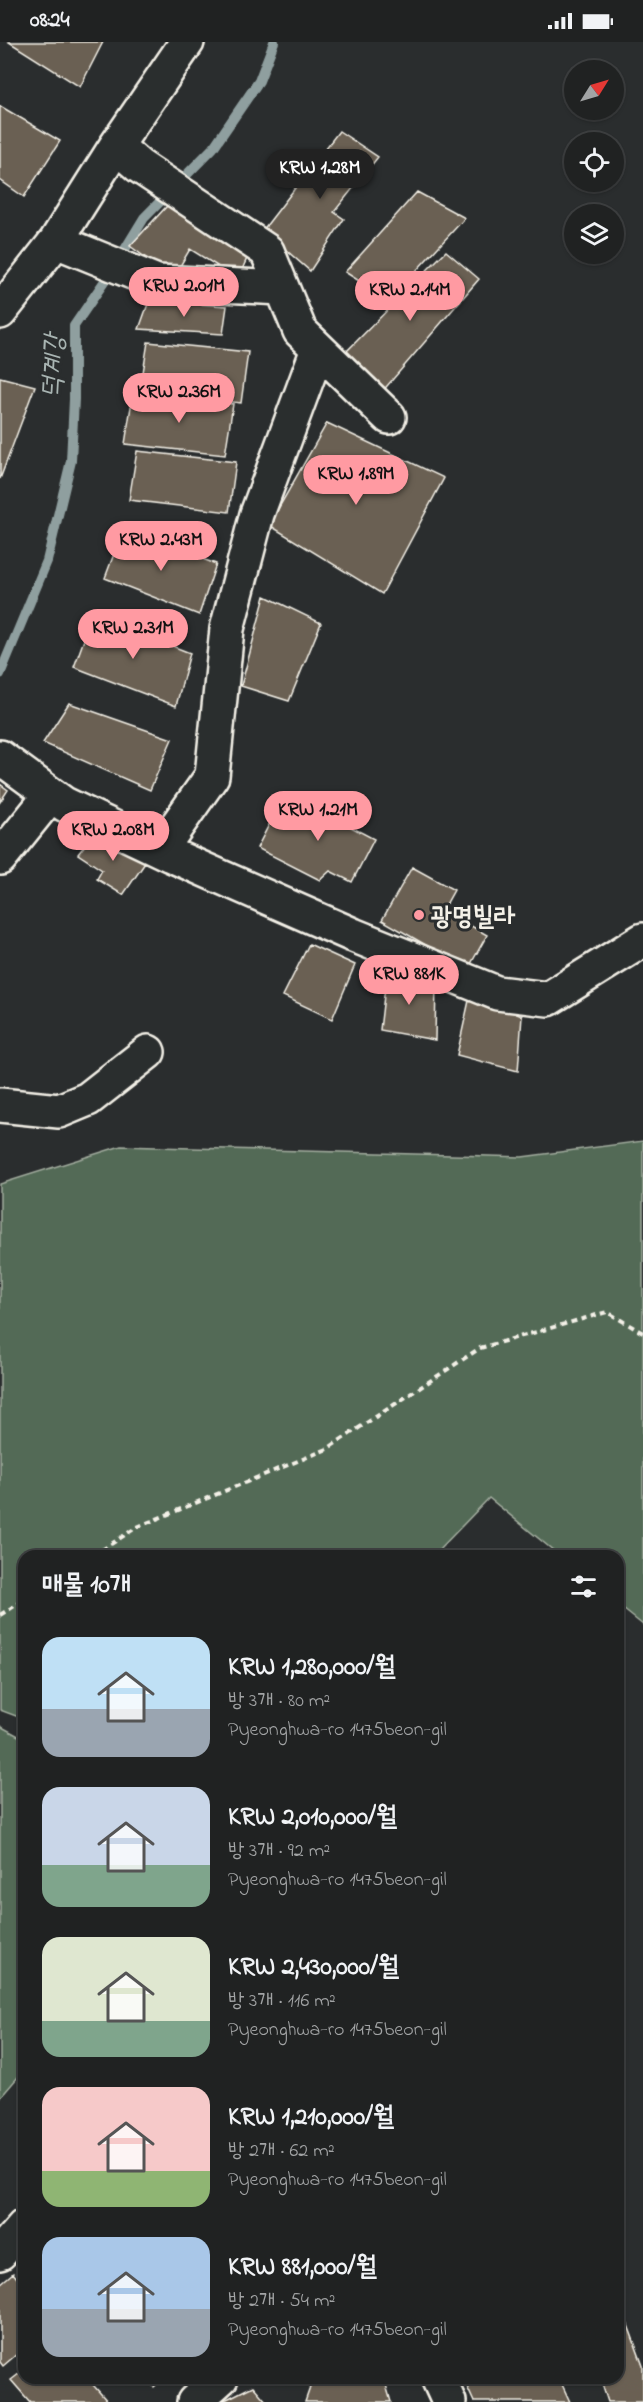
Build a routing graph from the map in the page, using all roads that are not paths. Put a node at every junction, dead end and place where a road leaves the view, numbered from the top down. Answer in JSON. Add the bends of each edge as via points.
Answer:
{"nodes":[{"id":1,"x":187,"y":42,"type":"edge"},
{"id":2,"x":128,"y":156,"type":"junction"},
{"id":3,"x":68,"y":246,"type":"junction"},
{"id":4,"x":282,"y":288,"type":"junction"},
{"id":5,"x":0,"y":312,"type":"edge"},
{"id":6,"x":318,"y":349,"type":"junction"},
{"id":7,"x":388,"y":417,"type":"dead end"},
{"id":8,"x":0,"y":757,"type":"edge"},
{"id":9,"x":50,"y":796,"type":"junction"},
{"id":10,"x":160,"y":850,"type":"junction"},
{"id":11,"x":0,"y":858,"type":"edge"},
{"id":12,"x":643,"y":940,"type":"edge"},
{"id":13,"x":148,"y":1052,"type":"dead end"},
{"id":14,"x":0,"y":1105,"type":"edge"},
{"id":15,"x":18,"y":2233,"type":"edge"},
{"id":16,"x":0,"y":2253,"type":"edge"},
{"id":17,"x":214,"y":2384,"type":"edge"},
{"id":18,"x":441,"y":2384,"type":"edge"},
{"id":19,"x":194,"y":2402,"type":"edge"},
{"id":20,"x":449,"y":2402,"type":"edge"}],
"edges":[{"from":1,"to":2,"type":"street"},
{"from":2,"to":3,"type":"street"},
{"from":2,"to":4,"type":"street","via":[[267,250]]},
{"from":3,"to":4,"type":"street","via":[[157,282]]},
{"from":3,"to":5,"type":"street"},
{"from":4,"to":6,"type":"street","via":[[300,331]]},
{"from":6,"to":7,"type":"street"},
{"from":6,"to":10,"type":"street","via":[[258,514],[227,629],[212,776]]},
{"from":8,"to":9,"type":"street"},
{"from":9,"to":10,"type":"street"},
{"from":9,"to":11,"type":"street"},
{"from":10,"to":12,"type":"street","via":[[497,993],[548,999]]},
{"from":13,"to":14,"type":"street","via":[[88,1099],[58,1111]]},
{"from":15,"to":16,"type":"street"},
{"from":17,"to":19,"type":"street"},
{"from":18,"to":20,"type":"street"}]}
